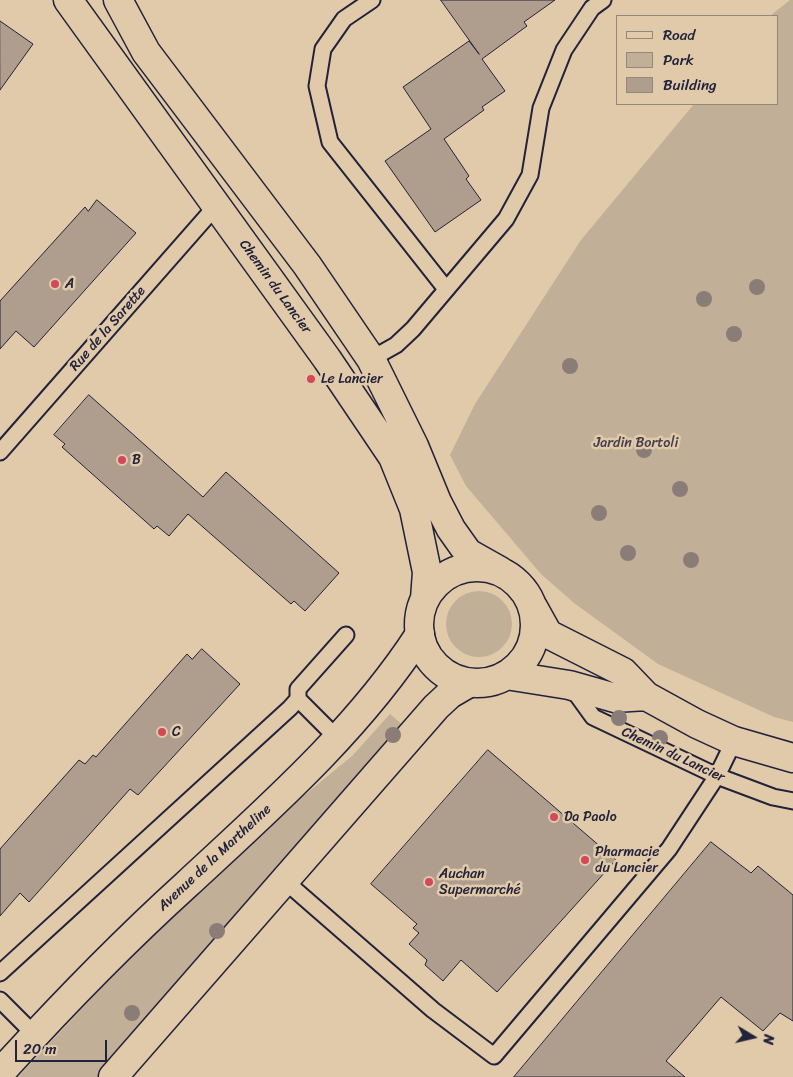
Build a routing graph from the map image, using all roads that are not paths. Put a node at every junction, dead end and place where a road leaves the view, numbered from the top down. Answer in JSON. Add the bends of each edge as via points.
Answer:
{"nodes":[{"id":1,"x":68,"y":0,"type":"edge"},
{"id":2,"x":118,"y":0,"type":"edge"},
{"id":3,"x":372,"y":0,"type":"edge"},
{"id":4,"x":603,"y":0,"type":"edge"},
{"id":5,"x":216,"y":206,"type":"junction"},
{"id":6,"x":446,"y":289,"type":"junction"},
{"id":7,"x":370,"y":359,"type":"junction"},
{"id":8,"x":0,"y":452,"type":"edge"},
{"id":9,"x":500,"y":571,"type":"junction"},
{"id":10,"x":425,"y":599,"type":"junction"},
{"id":11,"x":530,"y":602,"type":"junction"},
{"id":12,"x":420,"y":634,"type":"junction"},
{"id":13,"x":346,"y":635,"type":"dead end"},
{"id":14,"x":506,"y":675,"type":"junction"},
{"id":15,"x":469,"y":683,"type":"junction"},
{"id":16,"x":569,"y":684,"type":"junction"},
{"id":17,"x":646,"y":696,"type":"junction"},
{"id":18,"x":298,"y":699,"type":"junction"},
{"id":19,"x":337,"y":738,"type":"junction"},
{"id":20,"x":734,"y":741,"type":"junction"},
{"id":21,"x":793,"y":758,"type":"edge"},
{"id":22,"x":717,"y":776,"type":"junction"},
{"id":23,"x":793,"y":801,"type":"edge"},
{"id":24,"x":285,"y":881,"type":"junction"},
{"id":25,"x":0,"y":973,"type":"edge"},
{"id":26,"x":0,"y":1000,"type":"edge"},
{"id":27,"x":35,"y":1035,"type":"junction"},
{"id":28,"x":0,"y":1073,"type":"edge"},
{"id":29,"x":113,"y":1077,"type":"edge"}],
"edges":[{"from":1,"to":5,"type":"street","name":"Chemin du Lancier"},
{"from":2,"to":7,"type":"street","via":[[146,52],[307,265]]},
{"from":3,"to":6,"type":"lane","via":[[344,19],[323,49],[317,86],[330,142]]},
{"from":4,"to":6,"type":"lane","via":[[592,8],[564,50],[540,108],[530,174],[506,219]]},
{"from":5,"to":8,"type":"lane","name":"Rue de la Sarette"},
{"from":5,"to":10,"type":"street","name":"Chemin du Lancier","via":[[328,359],[393,457],[414,509],[427,572]]},
{"from":6,"to":7,"type":"lane","via":[[396,344]]},
{"from":7,"to":9,"type":"street","via":[[451,529],[468,553]]},
{"from":9,"to":10,"type":"street","via":[[479,567],[457,570],[439,581]]},
{"from":9,"to":11,"type":"street","via":[[520,586]]},
{"from":10,"to":12,"type":"street","via":[[420,616]]},
{"from":11,"to":14,"type":"street","via":[[535,618],[529,651]]},
{"from":11,"to":17,"type":"street","via":[[548,634],[622,672]]},
{"from":12,"to":15,"type":"street","via":[[426,652],[436,666],[451,677]]},
{"from":12,"to":19,"type":"street","name":"Avenue de la Martheline","via":[[395,673]]},
{"from":13,"to":18,"type":"lane","via":[[298,689]]},
{"from":14,"to":15,"type":"street","via":[[494,681]]},
{"from":14,"to":16,"type":"street"},
{"from":15,"to":24,"type":"street","via":[[436,707]]},
{"from":16,"to":17,"type":"street","via":[[615,698]]},
{"from":16,"to":22,"type":"lane","name":"Chemin du Lancier","via":[[593,717]]},
{"from":17,"to":20,"type":"street"},
{"from":18,"to":19,"type":"lane"},
{"from":18,"to":25,"type":"lane"},
{"from":19,"to":27,"type":"street","name":"Avenue de la Martheline","via":[[272,806],[184,886]]},
{"from":20,"to":21,"type":"street"},
{"from":20,"to":22,"type":"lane"},
{"from":22,"to":23,"type":"lane","name":"Chemin du Lancier"},
{"from":22,"to":24,"type":"lane","via":[[669,849],[494,1056],[433,1010]]},
{"from":24,"to":29,"type":"street"},
{"from":26,"to":27,"type":"lane"},
{"from":27,"to":28,"type":"street","name":"Avenue de la Martheline"}]}
